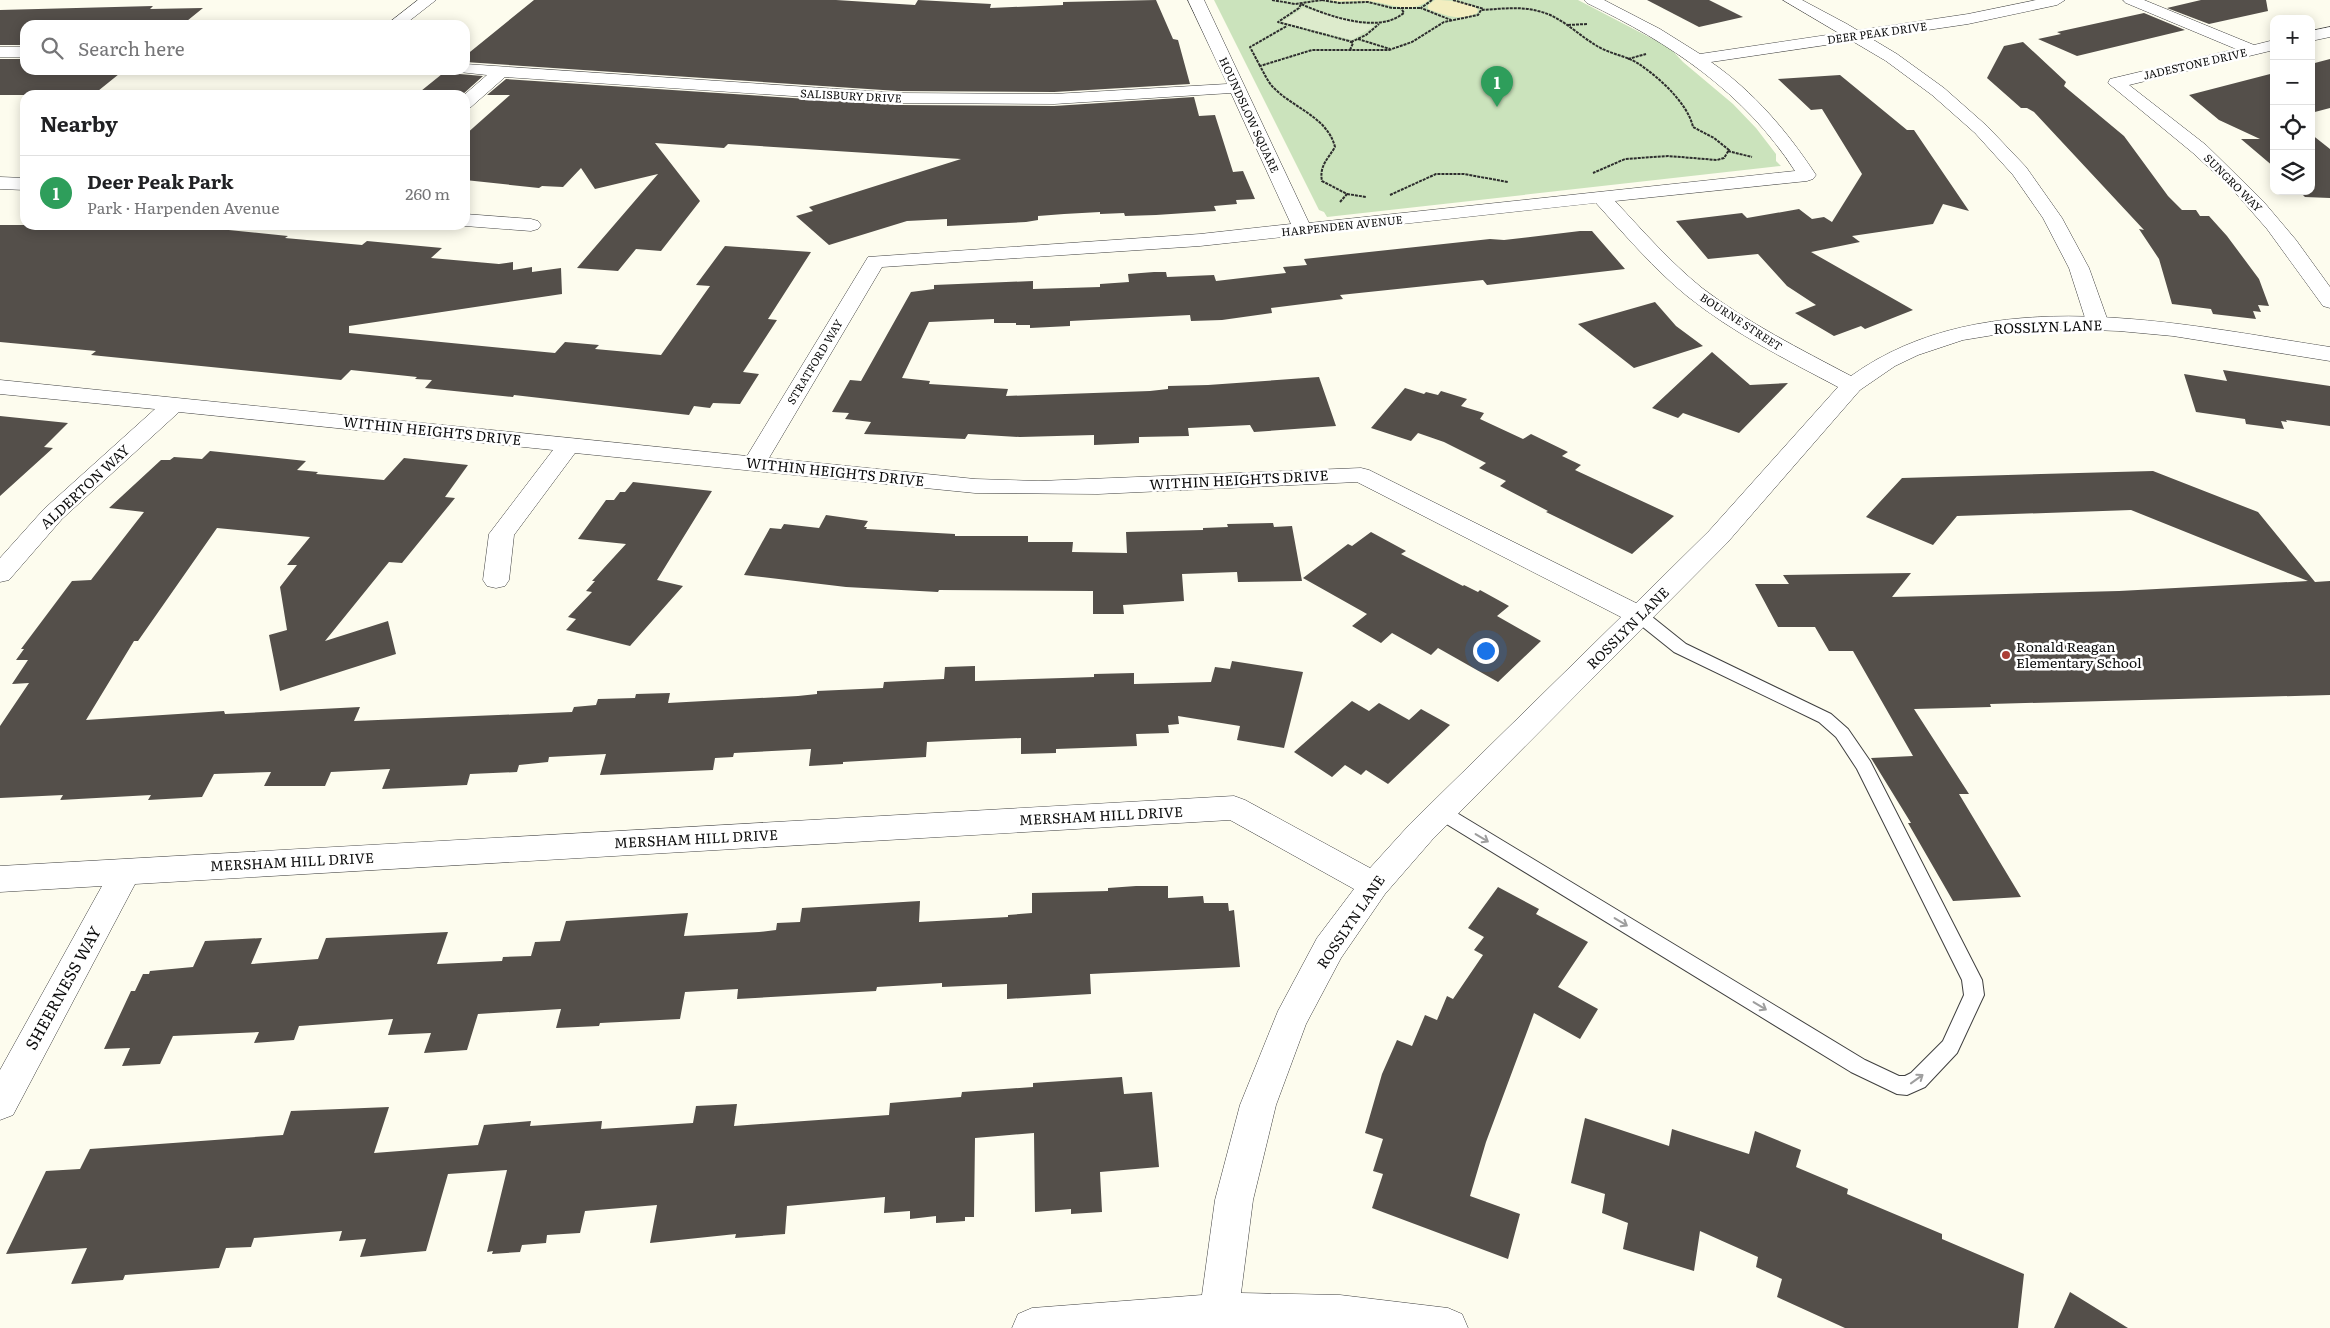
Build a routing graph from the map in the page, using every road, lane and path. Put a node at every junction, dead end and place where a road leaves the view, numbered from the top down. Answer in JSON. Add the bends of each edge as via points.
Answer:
{"nodes":[{"id":1,"x":428,"y":0,"type":"edge"},
{"id":2,"x":1196,"y":0,"type":"edge"},
{"id":3,"x":1272,"y":0,"type":"edge"},
{"id":4,"x":1322,"y":0,"type":"edge"},
{"id":5,"x":1432,"y":0,"type":"edge"},
{"id":6,"x":1453,"y":0,"type":"edge"},
{"id":7,"x":1592,"y":0,"type":"edge"},
{"id":8,"x":1791,"y":0,"type":"edge"},
{"id":9,"x":2057,"y":0,"type":"edge"},
{"id":10,"x":2131,"y":0,"type":"edge"},
{"id":11,"x":1301,"y":4,"type":"junction"},
{"id":12,"x":1401,"y":8,"type":"junction"},
{"id":13,"x":1421,"y":8,"type":"junction"},
{"id":14,"x":1484,"y":9,"type":"junction"},
{"id":15,"x":401,"y":20,"type":"edge"},
{"id":16,"x":1451,"y":20,"type":"junction"},
{"id":17,"x":1379,"y":24,"type":"junction"},
{"id":18,"x":1288,"y":26,"type":"junction"},
{"id":19,"x":2330,"y":32,"type":"edge"},
{"id":20,"x":2315,"y":35,"type":"edge"},
{"id":21,"x":1856,"y":36,"type":"junction"},
{"id":22,"x":1358,"y":39,"type":"junction"},
{"id":23,"x":1351,"y":42,"type":"junction"},
{"id":24,"x":2270,"y":46,"type":"edge"},
{"id":25,"x":1391,"y":49,"type":"junction"},
{"id":26,"x":1350,"y":50,"type":"junction"},
{"id":27,"x":2252,"y":50,"type":"junction"},
{"id":28,"x":0,"y":52,"type":"edge"},
{"id":29,"x":20,"y":52,"type":"edge"},
{"id":30,"x":1697,"y":59,"type":"junction"},
{"id":31,"x":1260,"y":66,"type":"junction"},
{"id":32,"x":470,"y":69,"type":"edge"},
{"id":33,"x":501,"y":72,"type":"junction"},
{"id":34,"x":2116,"y":83,"type":"joint"},
{"id":35,"x":1237,"y":88,"type":"junction"},
{"id":36,"x":470,"y":99,"type":"edge"},
{"id":37,"x":1591,"y":174,"type":"dead end"},
{"id":38,"x":0,"y":183,"type":"edge"},
{"id":39,"x":1515,"y":183,"type":"dead end"},
{"id":40,"x":20,"y":184,"type":"edge"},
{"id":41,"x":1347,"y":194,"type":"junction"},
{"id":42,"x":1385,"y":196,"type":"dead end"},
{"id":43,"x":1601,"y":197,"type":"junction"},
{"id":44,"x":1373,"y":198,"type":"dead end"},
{"id":45,"x":470,"y":220,"type":"edge"},
{"id":46,"x":1300,"y":224,"type":"junction"},
{"id":47,"x":531,"y":225,"type":"dead end"},
{"id":48,"x":875,"y":261,"type":"joint"},
{"id":49,"x":2330,"y":302,"type":"edge"},
{"id":50,"x":2098,"y":324,"type":"junction"},
{"id":51,"x":2330,"y":354,"type":"edge"},
{"id":52,"x":1852,"y":385,"type":"junction"},
{"id":53,"x":0,"y":387,"type":"edge"},
{"id":54,"x":174,"y":404,"type":"junction"},
{"id":55,"x":569,"y":445,"type":"junction"},
{"id":56,"x":754,"y":464,"type":"junction"},
{"id":57,"x":0,"y":574,"type":"edge"},
{"id":58,"x":496,"y":580,"type":"dead end"},
{"id":59,"x":1640,"y":616,"type":"junction"},
{"id":60,"x":1441,"y":812,"type":"junction"},
{"id":61,"x":126,"y":872,"type":"junction"},
{"id":62,"x":0,"y":879,"type":"edge"},
{"id":63,"x":1374,"y":885,"type":"junction"},
{"id":64,"x":0,"y":1104,"type":"edge"},
{"id":65,"x":1219,"y":1314,"type":"junction"},
{"id":66,"x":1032,"y":1328,"type":"edge"},
{"id":67,"x":1448,"y":1328,"type":"edge"}],
"edges":[{"from":1,"to":15,"type":"street"},
{"from":2,"to":35,"type":"street","name":"HOUNDSLOW SQUARE"},
{"from":3,"to":11,"type":"path"},
{"from":4,"to":11,"type":"path"},
{"from":4,"to":12,"type":"path","via":[[1368,2]]},
{"from":5,"to":13,"type":"path"},
{"from":6,"to":14,"type":"path"},
{"from":7,"to":30,"type":"street"},
{"from":8,"to":21,"type":"street"},
{"from":9,"to":21,"type":"street","name":"DEER PEAK DRIVE","via":[[1976,18]]},
{"from":10,"to":27,"type":"street"},
{"from":11,"to":17,"type":"path"},
{"from":11,"to":18,"type":"path","via":[[1278,22]]},
{"from":12,"to":13,"type":"path"},
{"from":12,"to":17,"type":"path","via":[[1404,13],[1399,18]]},
{"from":13,"to":16,"type":"path"},
{"from":14,"to":16,"type":"path","via":[[1478,15]]},
{"from":14,"to":37,"type":"path","via":[[1540,11],[1598,48],[1639,64],[1681,101],[1690,114],[1693,127],[1729,150],[1724,158],[1717,160],[1668,156],[1625,159]]},
{"from":16,"to":25,"type":"path","via":[[1401,47]]},
{"from":17,"to":22,"type":"path"},
{"from":18,"to":23,"type":"path"},
{"from":18,"to":31,"type":"path","via":[[1250,47]]},
{"from":19,"to":20,"type":"street"},
{"from":21,"to":30,"type":"street","name":"DEER PEAK DRIVE"},
{"from":21,"to":50,"type":"street","via":[[1913,71],[1947,98],[2009,157],[2059,225],[2078,262]]},
{"from":22,"to":23,"type":"path"},
{"from":22,"to":25,"type":"path"},
{"from":23,"to":26,"type":"path"},
{"from":24,"to":27,"type":"street","name":"JADESTONE DRIVE"},
{"from":25,"to":26,"type":"path"},
{"from":26,"to":31,"type":"path","via":[[1310,50]]},
{"from":27,"to":34,"type":"street","name":"JADESTONE DRIVE"},
{"from":28,"to":29,"type":"street"},
{"from":30,"to":43,"type":"street","name":"HARPENDEN AVENUE","via":[[1753,106],[1779,134],[1807,175]]},
{"from":31,"to":41,"type":"path","via":[[1272,86],[1318,121],[1331,136],[1335,147],[1324,161],[1320,175],[1322,181]]},
{"from":32,"to":33,"type":"street","name":"SALISBURY DRIVE"},
{"from":33,"to":35,"type":"street","name":"SALISBURY DRIVE","via":[[898,98],[1054,99]]},
{"from":33,"to":36,"type":"street"},
{"from":34,"to":49,"type":"street","name":"SUNGRO WAY","via":[[2161,116],[2234,182],[2294,250]]},
{"from":35,"to":46,"type":"street","name":"HOUNDSLOW SQUARE"},
{"from":38,"to":40,"type":"street"},
{"from":39,"to":42,"type":"path","via":[[1464,174],[1442,174],[1426,177]]},
{"from":41,"to":44,"type":"path"},
{"from":41,"to":46,"type":"path","via":[[1329,214]]},
{"from":43,"to":46,"type":"street","name":"HARPENDEN AVENUE"},
{"from":43,"to":52,"type":"street","name":"BOURNE STREET","via":[[1695,292],[1781,348]]},
{"from":45,"to":47,"type":"street"},
{"from":46,"to":48,"type":"street","name":"HARPENDEN AVENUE","via":[[1200,240]]},
{"from":48,"to":56,"type":"street","name":"STRATFORD WAY"},
{"from":50,"to":51,"type":"street","name":"ROSSLYN LANE","via":[[2153,328]]},
{"from":50,"to":52,"type":"street","name":"ROSSLYN LANE","via":[[2027,325],[1947,338],[1910,350],[1879,365]]},
{"from":52,"to":59,"type":"street","name":"ROSSLYN LANE","via":[[1718,537]]},
{"from":53,"to":54,"type":"street","name":"WITHIN HEIGHTS DRIVE"},
{"from":54,"to":55,"type":"street","name":"WITHIN HEIGHTS DRIVE"},
{"from":54,"to":57,"type":"street","name":"ALDERTON WAY","via":[[53,514]]},
{"from":55,"to":56,"type":"street","name":"WITHIN HEIGHTS DRIVE"},
{"from":55,"to":58,"type":"street","via":[[502,534]]},
{"from":56,"to":59,"type":"street","name":"WITHIN HEIGHTS DRIVE","via":[[975,486],[1039,488],[1361,475]]},
{"from":59,"to":60,"type":"street","name":"ROSSLYN LANE"},
{"from":60,"to":59,"type":"lane","one_way":true,"via":[[1874,1075],[1897,1085],[1907,1086],[1918,1080],[1950,1047],[1974,995],[1972,980],[1864,766],[1842,734],[1825,718],[1680,648]]},
{"from":60,"to":63,"type":"street","name":"ROSSLYN LANE"},
{"from":61,"to":62,"type":"street","name":"MERSHAM HILL DRIVE"},
{"from":61,"to":63,"type":"street","name":"MERSHAM HILL DRIVE","via":[[1234,808]]},
{"from":61,"to":64,"type":"street","name":"SHEERNESS WAY"},
{"from":63,"to":65,"type":"street","name":"ROSSLYN LANE","via":[[1329,948],[1290,1021],[1258,1105],[1234,1200]]},
{"from":65,"to":66,"type":"street"},
{"from":65,"to":67,"type":"street","via":[[1276,1312],[1382,1318]]}]}
